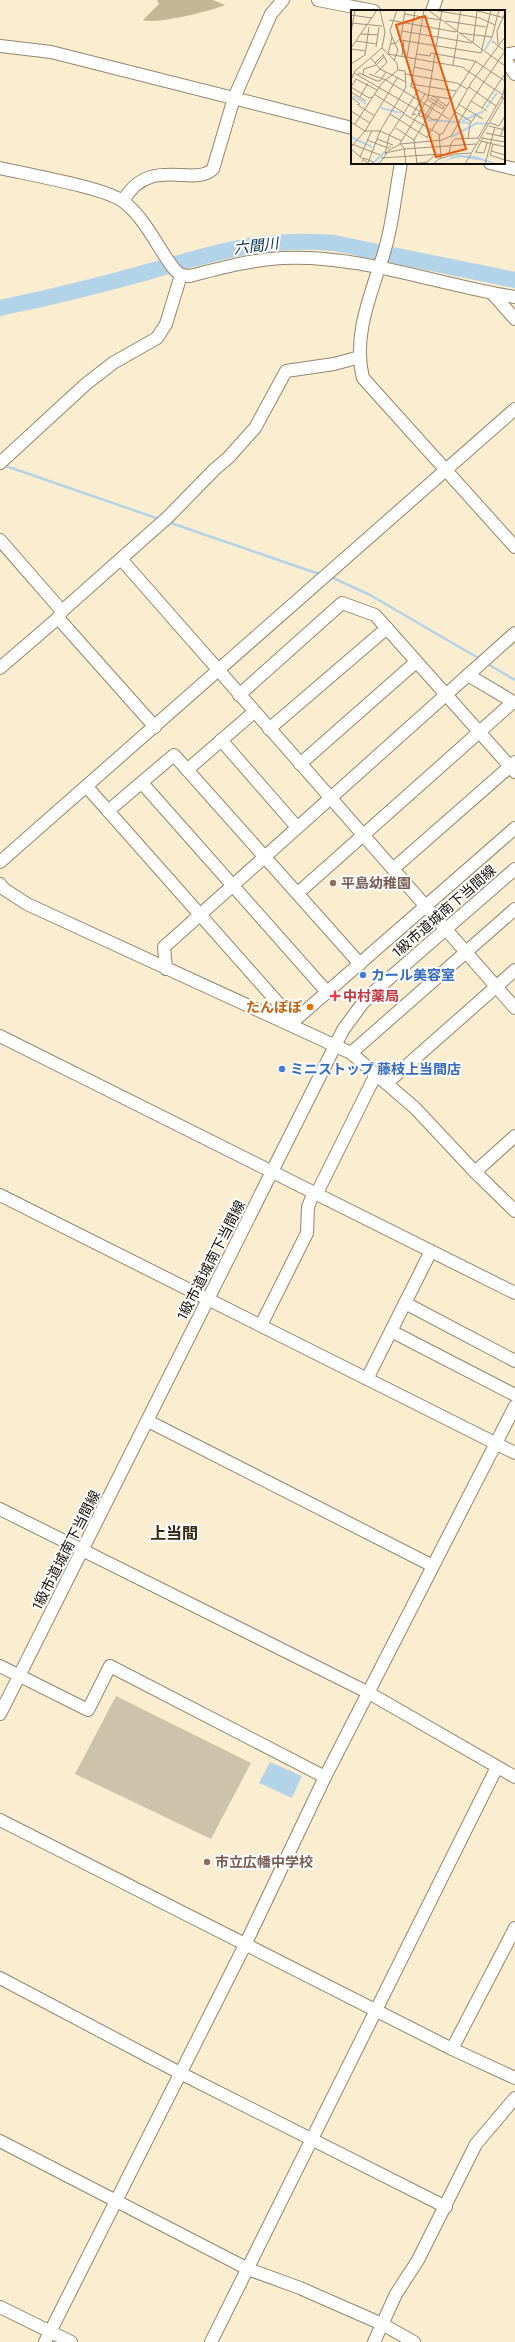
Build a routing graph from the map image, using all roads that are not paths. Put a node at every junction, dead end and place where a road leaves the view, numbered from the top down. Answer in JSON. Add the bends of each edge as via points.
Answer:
{"nodes":[{"id":1,"x":283,"y":0,"type":"edge"},
{"id":2,"x":318,"y":0,"type":"edge"},
{"id":3,"x":436,"y":0,"type":"edge"},
{"id":4,"x":369,"y":10,"type":"edge"},
{"id":5,"x":432,"y":10,"type":"edge"},
{"id":6,"x":0,"y":46,"type":"edge"},
{"id":7,"x":515,"y":52,"type":"edge"},
{"id":8,"x":505,"y":57,"type":"edge"},
{"id":9,"x":505,"y":59,"type":"edge"},
{"id":10,"x":515,"y":74,"type":"edge"},
{"id":11,"x":234,"y":98,"type":"junction"},
{"id":12,"x":351,"y":128,"type":"edge"},
{"id":13,"x":401,"y":164,"type":"edge"},
{"id":14,"x":494,"y":164,"type":"edge"},
{"id":15,"x":0,"y":168,"type":"edge"},
{"id":16,"x":515,"y":169,"type":"edge"},
{"id":17,"x":123,"y":201,"type":"junction"},
{"id":18,"x":380,"y":265,"type":"junction"},
{"id":19,"x":178,"y":273,"type":"junction"},
{"id":20,"x":492,"y":293,"type":"junction"},
{"id":21,"x":515,"y":297,"type":"edge"},
{"id":22,"x":515,"y":319,"type":"edge"},
{"id":23,"x":360,"y":357,"type":"junction"},
{"id":24,"x":515,"y":410,"type":"edge"},
{"id":25,"x":2,"y":461,"type":"edge"},
{"id":26,"x":446,"y":471,"type":"junction"},
{"id":27,"x":0,"y":540,"type":"edge"},
{"id":28,"x":515,"y":548,"type":"edge"},
{"id":29,"x":121,"y":558,"type":"junction"},
{"id":30,"x":60,"y":615,"type":"junction"},
{"id":31,"x":386,"y":628,"type":"junction"},
{"id":32,"x":515,"y":633,"type":"edge"},
{"id":33,"x":416,"y":662,"type":"junction"},
{"id":34,"x":2,"y":663,"type":"edge"},
{"id":35,"x":219,"y":672,"type":"junction"},
{"id":36,"x":468,"y":674,"type":"junction"},
{"id":37,"x":446,"y":694,"type":"junction"},
{"id":38,"x":239,"y":695,"type":"junction"},
{"id":39,"x":514,"y":702,"type":"edge"},
{"id":40,"x":254,"y":712,"type":"junction"},
{"id":41,"x":155,"y":727,"type":"junction"},
{"id":42,"x":269,"y":729,"type":"junction"},
{"id":43,"x":480,"y":732,"type":"junction"},
{"id":44,"x":221,"y":740,"type":"junction"},
{"id":45,"x":300,"y":764,"type":"junction"},
{"id":46,"x":513,"y":767,"type":"edge"},
{"id":47,"x":188,"y":770,"type":"junction"},
{"id":48,"x":142,"y":783,"type":"junction"},
{"id":49,"x":87,"y":787,"type":"junction"},
{"id":50,"x":329,"y":797,"type":"junction"},
{"id":51,"x":108,"y":811,"type":"junction"},
{"id":52,"x":296,"y":826,"type":"junction"},
{"id":53,"x":515,"y":828,"type":"edge"},
{"id":54,"x":363,"y":836,"type":"junction"},
{"id":55,"x":264,"y":855,"type":"junction"},
{"id":56,"x":0,"y":862,"type":"edge"},
{"id":57,"x":393,"y":869,"type":"junction"},
{"id":58,"x":515,"y":869,"type":"edge"},
{"id":59,"x":0,"y":884,"type":"edge"},
{"id":60,"x":231,"y":885,"type":"junction"},
{"id":61,"x":298,"y":893,"type":"junction"},
{"id":62,"x":426,"y":907,"type":"junction"},
{"id":63,"x":515,"y":909,"type":"edge"},
{"id":64,"x":198,"y":914,"type":"junction"},
{"id":65,"x":446,"y":930,"type":"junction"},
{"id":66,"x":466,"y":952,"type":"junction"},
{"id":67,"x":360,"y":964,"type":"junction"},
{"id":68,"x":166,"y":969,"type":"junction"},
{"id":69,"x":515,"y":970,"type":"edge"},
{"id":70,"x":496,"y":987,"type":"junction"},
{"id":71,"x":327,"y":992,"type":"junction"},
{"id":72,"x":515,"y":1008,"type":"edge"},
{"id":73,"x":293,"y":1023,"type":"junction"},
{"id":74,"x":0,"y":1036,"type":"edge"},
{"id":75,"x":335,"y":1045,"type":"junction"},
{"id":76,"x":351,"y":1053,"type":"junction"},
{"id":77,"x":376,"y":1074,"type":"junction"},
{"id":78,"x":387,"y":1083,"type":"junction"},
{"id":79,"x":515,"y":1136,"type":"edge"},
{"id":80,"x":273,"y":1171,"type":"junction"},
{"id":81,"x":475,"y":1172,"type":"junction"},
{"id":82,"x":316,"y":1192,"type":"junction"},
{"id":83,"x":0,"y":1195,"type":"edge"},
{"id":84,"x":515,"y":1211,"type":"edge"},
{"id":85,"x":431,"y":1251,"type":"junction"},
{"id":86,"x":515,"y":1293,"type":"edge"},
{"id":87,"x":208,"y":1299,"type":"junction"},
{"id":88,"x":405,"y":1303,"type":"junction"},
{"id":89,"x":261,"y":1325,"type":"junction"},
{"id":90,"x":391,"y":1332,"type":"junction"},
{"id":91,"x":515,"y":1361,"type":"edge"},
{"id":92,"x":367,"y":1379,"type":"junction"},
{"id":93,"x":513,"y":1390,"type":"edge"},
{"id":94,"x":515,"y":1406,"type":"edge"},
{"id":95,"x":148,"y":1421,"type":"junction"},
{"id":96,"x":496,"y":1444,"type":"junction"},
{"id":97,"x":515,"y":1453,"type":"edge"},
{"id":98,"x":0,"y":1509,"type":"edge"},
{"id":99,"x":83,"y":1550,"type":"junction"},
{"id":100,"x":433,"y":1566,"type":"junction"},
{"id":101,"x":0,"y":1666,"type":"edge"},
{"id":102,"x":20,"y":1676,"type":"junction"},
{"id":103,"x":369,"y":1693,"type":"junction"},
{"id":104,"x":0,"y":1714,"type":"edge"},
{"id":105,"x":497,"y":1767,"type":"junction"},
{"id":106,"x":325,"y":1777,"type":"junction"},
{"id":107,"x":515,"y":1777,"type":"edge"},
{"id":108,"x":0,"y":1820,"type":"edge"},
{"id":109,"x":515,"y":1928,"type":"edge"},
{"id":110,"x":245,"y":1945,"type":"junction"},
{"id":111,"x":0,"y":1978,"type":"edge"},
{"id":112,"x":376,"y":2011,"type":"junction"},
{"id":113,"x":452,"y":2049,"type":"junction"},
{"id":114,"x":180,"y":2073,"type":"junction"},
{"id":115,"x":515,"y":2078,"type":"edge"},
{"id":116,"x":515,"y":2098,"type":"edge"},
{"id":117,"x":313,"y":2139,"type":"junction"},
{"id":118,"x":0,"y":2141,"type":"edge"},
{"id":119,"x":116,"y":2201,"type":"junction"},
{"id":120,"x":446,"y":2207,"type":"junction"},
{"id":121,"x":248,"y":2269,"type":"junction"},
{"id":122,"x":0,"y":2307,"type":"edge"},
{"id":123,"x":382,"y":2324,"type":"junction"},
{"id":124,"x":48,"y":2337,"type":"edge"},
{"id":125,"x":71,"y":2342,"type":"edge"},
{"id":126,"x":211,"y":2342,"type":"edge"},
{"id":127,"x":374,"y":2342,"type":"edge"},
{"id":128,"x":414,"y":2342,"type":"edge"}],
"edges":[{"from":1,"to":11,"type":"street","via":[[271,14]]},
{"from":2,"to":4,"type":"street"},
{"from":3,"to":5,"type":"street"},
{"from":6,"to":11,"type":"street","via":[[51,52]]},
{"from":7,"to":8,"type":"street"},
{"from":9,"to":10,"type":"street"},
{"from":11,"to":12,"type":"street"},
{"from":11,"to":17,"type":"street","via":[[217,160],[209,173],[156,175],[134,185]]},
{"from":13,"to":18,"type":"street"},
{"from":14,"to":16,"type":"street"},
{"from":15,"to":17,"type":"street","via":[[102,192]]},
{"from":17,"to":19,"type":"street"},
{"from":18,"to":19,"type":"street","via":[[314,258],[282,258],[248,262],[190,276]]},
{"from":18,"to":20,"type":"street"},
{"from":18,"to":23,"type":"street","via":[[363,314]]},
{"from":19,"to":25,"type":"street","via":[[166,324],[157,338],[113,363]]},
{"from":20,"to":21,"type":"street"},
{"from":20,"to":22,"type":"street"},
{"from":23,"to":26,"type":"street","via":[[363,378],[369,386]]},
{"from":23,"to":29,"type":"street","via":[[334,364],[286,371],[255,428],[168,517]]},
{"from":24,"to":26,"type":"street"},
{"from":26,"to":28,"type":"street"},
{"from":26,"to":35,"type":"street"},
{"from":27,"to":30,"type":"street"},
{"from":29,"to":30,"type":"street"},
{"from":29,"to":35,"type":"street"},
{"from":30,"to":34,"type":"street"},
{"from":30,"to":41,"type":"street"},
{"from":31,"to":33,"type":"street"},
{"from":31,"to":38,"type":"street","via":[[375,615],[342,603]]},
{"from":31,"to":42,"type":"street"},
{"from":32,"to":36,"type":"street"},
{"from":33,"to":37,"type":"street"},
{"from":33,"to":45,"type":"street"},
{"from":35,"to":38,"type":"street"},
{"from":35,"to":41,"type":"street"},
{"from":36,"to":37,"type":"street"},
{"from":36,"to":39,"type":"street"},
{"from":37,"to":43,"type":"street"},
{"from":37,"to":50,"type":"street"},
{"from":38,"to":40,"type":"street"},
{"from":39,"to":43,"type":"street"},
{"from":40,"to":42,"type":"street"},
{"from":40,"to":44,"type":"street"},
{"from":41,"to":49,"type":"street"},
{"from":42,"to":45,"type":"street"},
{"from":43,"to":46,"type":"street"},
{"from":43,"to":54,"type":"street"},
{"from":44,"to":47,"type":"street"},
{"from":44,"to":52,"type":"street"},
{"from":45,"to":50,"type":"street"},
{"from":46,"to":57,"type":"street"},
{"from":47,"to":48,"type":"street","via":[[174,755]]},
{"from":47,"to":55,"type":"street"},
{"from":48,"to":51,"type":"street"},
{"from":48,"to":60,"type":"street"},
{"from":49,"to":51,"type":"street"},
{"from":49,"to":56,"type":"street"},
{"from":50,"to":52,"type":"street"},
{"from":50,"to":54,"type":"street"},
{"from":51,"to":64,"type":"street"},
{"from":52,"to":55,"type":"street"},
{"from":53,"to":62,"type":"street"},
{"from":54,"to":57,"type":"street"},
{"from":54,"to":61,"type":"street"},
{"from":55,"to":60,"type":"street"},
{"from":55,"to":61,"type":"street"},
{"from":57,"to":62,"type":"street"},
{"from":58,"to":65,"type":"street","name":"1級市道城南下当間線"},
{"from":59,"to":68,"type":"street","via":[[27,904]]},
{"from":60,"to":64,"type":"street"},
{"from":60,"to":71,"type":"street"},
{"from":61,"to":67,"type":"street"},
{"from":62,"to":65,"type":"street"},
{"from":62,"to":67,"type":"street"},
{"from":63,"to":66,"type":"street"},
{"from":64,"to":68,"type":"street","via":[[164,947]]},
{"from":64,"to":73,"type":"street"},
{"from":65,"to":66,"type":"street"},
{"from":65,"to":75,"type":"street","name":"1級市道城南下当間線","via":[[362,1004]]},
{"from":66,"to":70,"type":"street"},
{"from":66,"to":76,"type":"street"},
{"from":67,"to":71,"type":"street"},
{"from":68,"to":73,"type":"street"},
{"from":69,"to":70,"type":"street"},
{"from":70,"to":72,"type":"street"},
{"from":70,"to":78,"type":"street"},
{"from":71,"to":73,"type":"street"},
{"from":73,"to":75,"type":"street"},
{"from":74,"to":80,"type":"street"},
{"from":75,"to":76,"type":"street"},
{"from":75,"to":80,"type":"street","name":"1級市道城南下当間線"},
{"from":76,"to":77,"type":"street"},
{"from":77,"to":78,"type":"street"},
{"from":77,"to":82,"type":"street"},
{"from":78,"to":81,"type":"street","via":[[415,1108]]},
{"from":79,"to":81,"type":"street"},
{"from":80,"to":82,"type":"street"},
{"from":80,"to":87,"type":"street","name":"1級市道城南下当間線"},
{"from":81,"to":84,"type":"street"},
{"from":82,"to":85,"type":"street"},
{"from":82,"to":89,"type":"street","via":[[308,1206],[307,1233]]},
{"from":83,"to":87,"type":"street"},
{"from":85,"to":86,"type":"street"},
{"from":85,"to":88,"type":"street"},
{"from":87,"to":89,"type":"street"},
{"from":87,"to":95,"type":"street","name":"1級市道城南下当間線"},
{"from":88,"to":90,"type":"street"},
{"from":88,"to":91,"type":"street"},
{"from":89,"to":92,"type":"street"},
{"from":90,"to":92,"type":"street"},
{"from":90,"to":93,"type":"street"},
{"from":92,"to":96,"type":"street"},
{"from":94,"to":96,"type":"street"},
{"from":95,"to":99,"type":"street","name":"1級市道城南下当間線"},
{"from":95,"to":100,"type":"street"},
{"from":96,"to":97,"type":"street"},
{"from":96,"to":100,"type":"street"},
{"from":98,"to":99,"type":"street"},
{"from":99,"to":102,"type":"street","name":"1級市道城南下当間線"},
{"from":99,"to":103,"type":"street"},
{"from":100,"to":103,"type":"street"},
{"from":101,"to":102,"type":"street"},
{"from":102,"to":104,"type":"street","name":"1級市道城南下当間線"},
{"from":102,"to":106,"type":"street","via":[[88,1710],[110,1666]]},
{"from":103,"to":105,"type":"street"},
{"from":103,"to":106,"type":"street"},
{"from":105,"to":107,"type":"street"},
{"from":105,"to":112,"type":"street"},
{"from":106,"to":110,"type":"street"},
{"from":108,"to":110,"type":"street"},
{"from":109,"to":113,"type":"street"},
{"from":110,"to":112,"type":"street"},
{"from":110,"to":114,"type":"street"},
{"from":111,"to":114,"type":"street"},
{"from":112,"to":113,"type":"street"},
{"from":112,"to":117,"type":"street"},
{"from":113,"to":115,"type":"street"},
{"from":114,"to":117,"type":"street"},
{"from":114,"to":119,"type":"street"},
{"from":116,"to":120,"type":"street","via":[[476,2144]]},
{"from":117,"to":120,"type":"street"},
{"from":117,"to":121,"type":"street"},
{"from":118,"to":119,"type":"street"},
{"from":119,"to":121,"type":"street"},
{"from":119,"to":124,"type":"street"},
{"from":120,"to":123,"type":"street","via":[[418,2260],[396,2294]]},
{"from":121,"to":123,"type":"street","via":[[300,2288]]},
{"from":121,"to":126,"type":"street"},
{"from":122,"to":124,"type":"street"},
{"from":123,"to":127,"type":"street"},
{"from":123,"to":128,"type":"street"},
{"from":124,"to":125,"type":"street"}]}
